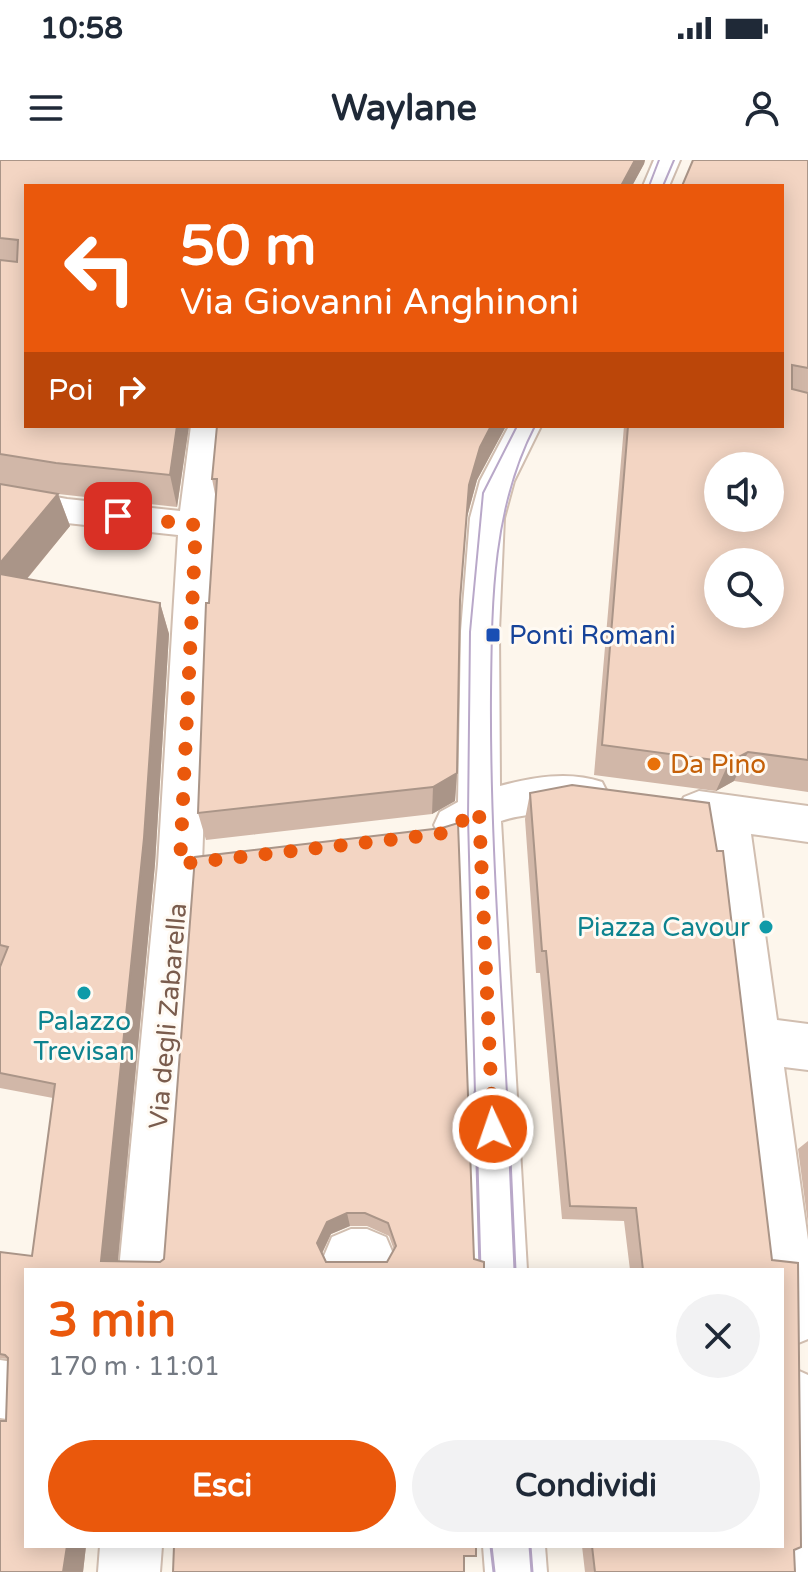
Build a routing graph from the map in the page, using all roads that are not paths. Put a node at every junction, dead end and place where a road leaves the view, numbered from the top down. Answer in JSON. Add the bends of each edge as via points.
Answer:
{"nodes":[{"id":1,"x":667,"y":160,"type":"edge"},
{"id":2,"x":657,"y":184,"type":"edge"},
{"id":3,"x":207,"y":428,"type":"edge"},
{"id":4,"x":524,"y":428,"type":"edge"},
{"id":5,"x":0,"y":499,"type":"edge"},
{"id":6,"x":196,"y":525,"type":"junction"},
{"id":7,"x":479,"y":811,"type":"junction"},
{"id":8,"x":713,"y":811,"type":"junction"},
{"id":9,"x":808,"y":824,"type":"edge"},
{"id":10,"x":425,"y":836,"type":"edge"},
{"id":11,"x":226,"y":859,"type":"edge"},
{"id":12,"x":180,"y":864,"type":"junction"},
{"id":13,"x":756,"y":1041,"type":"junction"},
{"id":14,"x":808,"y":1047,"type":"edge"},
{"id":15,"x":153,"y":1259,"type":"edge"},
{"id":16,"x":493,"y":1261,"type":"edge"},
{"id":17,"x":784,"y":1268,"type":"edge"},
{"id":18,"x":784,"y":1268,"type":"edge"},
{"id":19,"x":0,"y":1389,"type":"edge"},
{"id":20,"x":24,"y":1393,"type":"edge"},
{"id":21,"x":131,"y":1548,"type":"edge"},
{"id":22,"x":514,"y":1548,"type":"edge"},
{"id":23,"x":129,"y":1572,"type":"edge"},
{"id":24,"x":516,"y":1572,"type":"edge"},
{"id":25,"x":807,"y":1572,"type":"edge"}],
"edges":[{"from":1,"to":2,"type":"street"},
{"from":3,"to":6,"type":"street","name":"Via degli Zabarella"},
{"from":4,"to":7,"type":"street","via":[[497,481],[487,518]]},
{"from":5,"to":6,"type":"street"},
{"from":6,"to":12,"type":"street","name":"Via degli Zabarella"},
{"from":7,"to":8,"type":"street","via":[[565,791]]},
{"from":7,"to":10,"type":"street","via":[[440,834]]},
{"from":7,"to":16,"type":"street"},
{"from":8,"to":9,"type":"street"},
{"from":8,"to":13,"type":"street"},
{"from":11,"to":12,"type":"street"},
{"from":12,"to":15,"type":"street","name":"Via degli Zabarella"},
{"from":13,"to":14,"type":"street"},
{"from":13,"to":17,"type":"street"},
{"from":18,"to":25,"type":"street","via":[[794,1342]]},
{"from":19,"to":20,"type":"street"},
{"from":21,"to":23,"type":"street"},
{"from":22,"to":24,"type":"street"}]}
